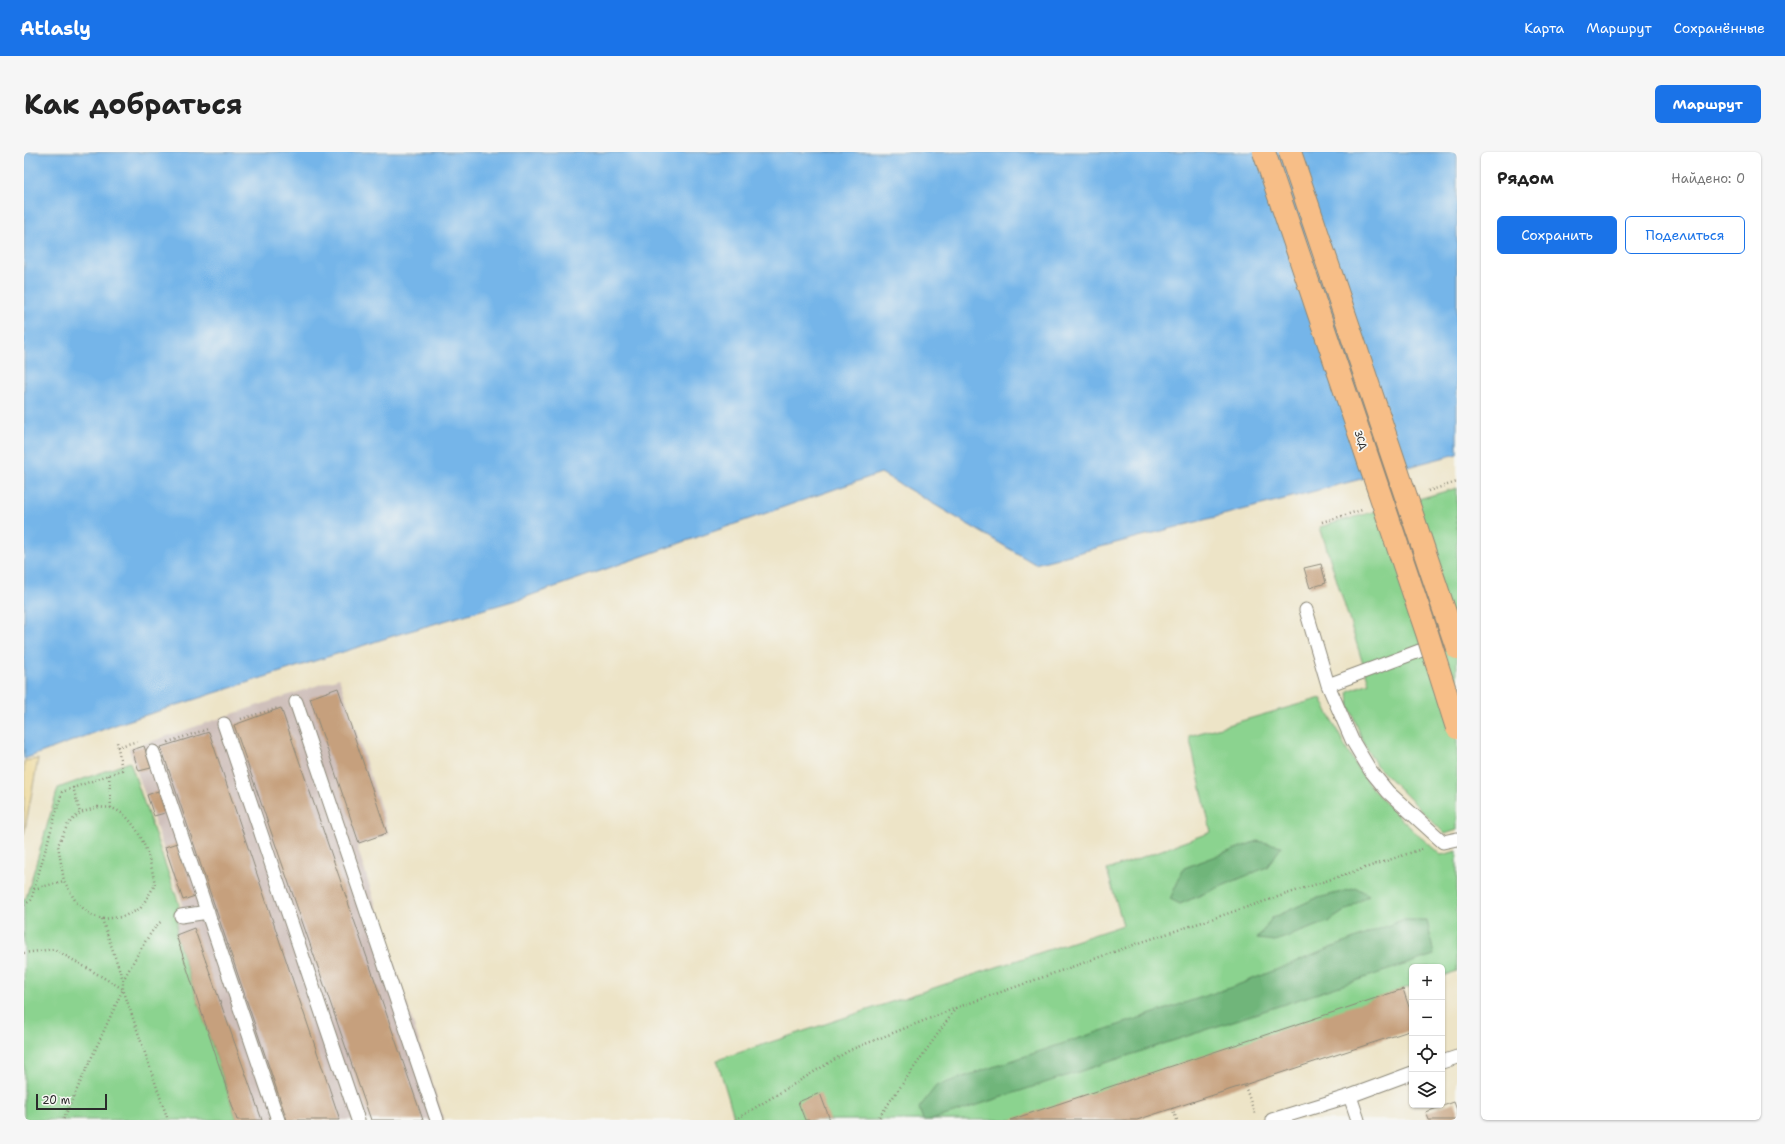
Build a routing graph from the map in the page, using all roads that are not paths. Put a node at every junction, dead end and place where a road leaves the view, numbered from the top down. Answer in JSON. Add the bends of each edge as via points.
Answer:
{"nodes":[{"id":1,"x":1264,"y":152,"type":"edge"},
{"id":2,"x":1290,"y":152,"type":"edge"},
{"id":3,"x":1306,"y":610,"type":"dead end"},
{"id":4,"x":1457,"y":637,"type":"edge"},
{"id":5,"x":1457,"y":648,"type":"edge"},
{"id":6,"x":1328,"y":685,"type":"junction"},
{"id":7,"x":296,"y":702,"type":"dead end"},
{"id":8,"x":224,"y":724,"type":"dead end"},
{"id":9,"x":1457,"y":728,"type":"edge"},
{"id":10,"x":153,"y":752,"type":"dead end"},
{"id":11,"x":1457,"y":839,"type":"edge"},
{"id":12,"x":208,"y":912,"type":"junction"},
{"id":13,"x":181,"y":916,"type":"dead end"},
{"id":14,"x":1457,"y":1057,"type":"edge"},
{"id":15,"x":1445,"y":1061,"type":"edge"},
{"id":16,"x":1409,"y":1074,"type":"edge"},
{"id":17,"x":1350,"y":1096,"type":"junction"},
{"id":18,"x":278,"y":1120,"type":"edge"},
{"id":19,"x":358,"y":1120,"type":"edge"},
{"id":20,"x":437,"y":1120,"type":"edge"},
{"id":21,"x":1272,"y":1120,"type":"edge"},
{"id":22,"x":1358,"y":1120,"type":"edge"}],
"edges":[{"from":1,"to":9,"type":"highway","name":"ЗСД","bridge":true},
{"from":2,"to":5,"type":"highway","bridge":true},
{"from":3,"to":6,"type":"lane"},
{"from":4,"to":6,"type":"lane"},
{"from":6,"to":11,"type":"lane","via":[[1352,740],[1370,770],[1388,792],[1443,842]]},
{"from":7,"to":20,"type":"lane"},
{"from":8,"to":19,"type":"lane"},
{"from":10,"to":12,"type":"lane"},
{"from":12,"to":13,"type":"lane"},
{"from":12,"to":18,"type":"lane"},
{"from":14,"to":15,"type":"lane"},
{"from":16,"to":17,"type":"lane"},
{"from":17,"to":21,"type":"lane"},
{"from":17,"to":22,"type":"lane"}]}
